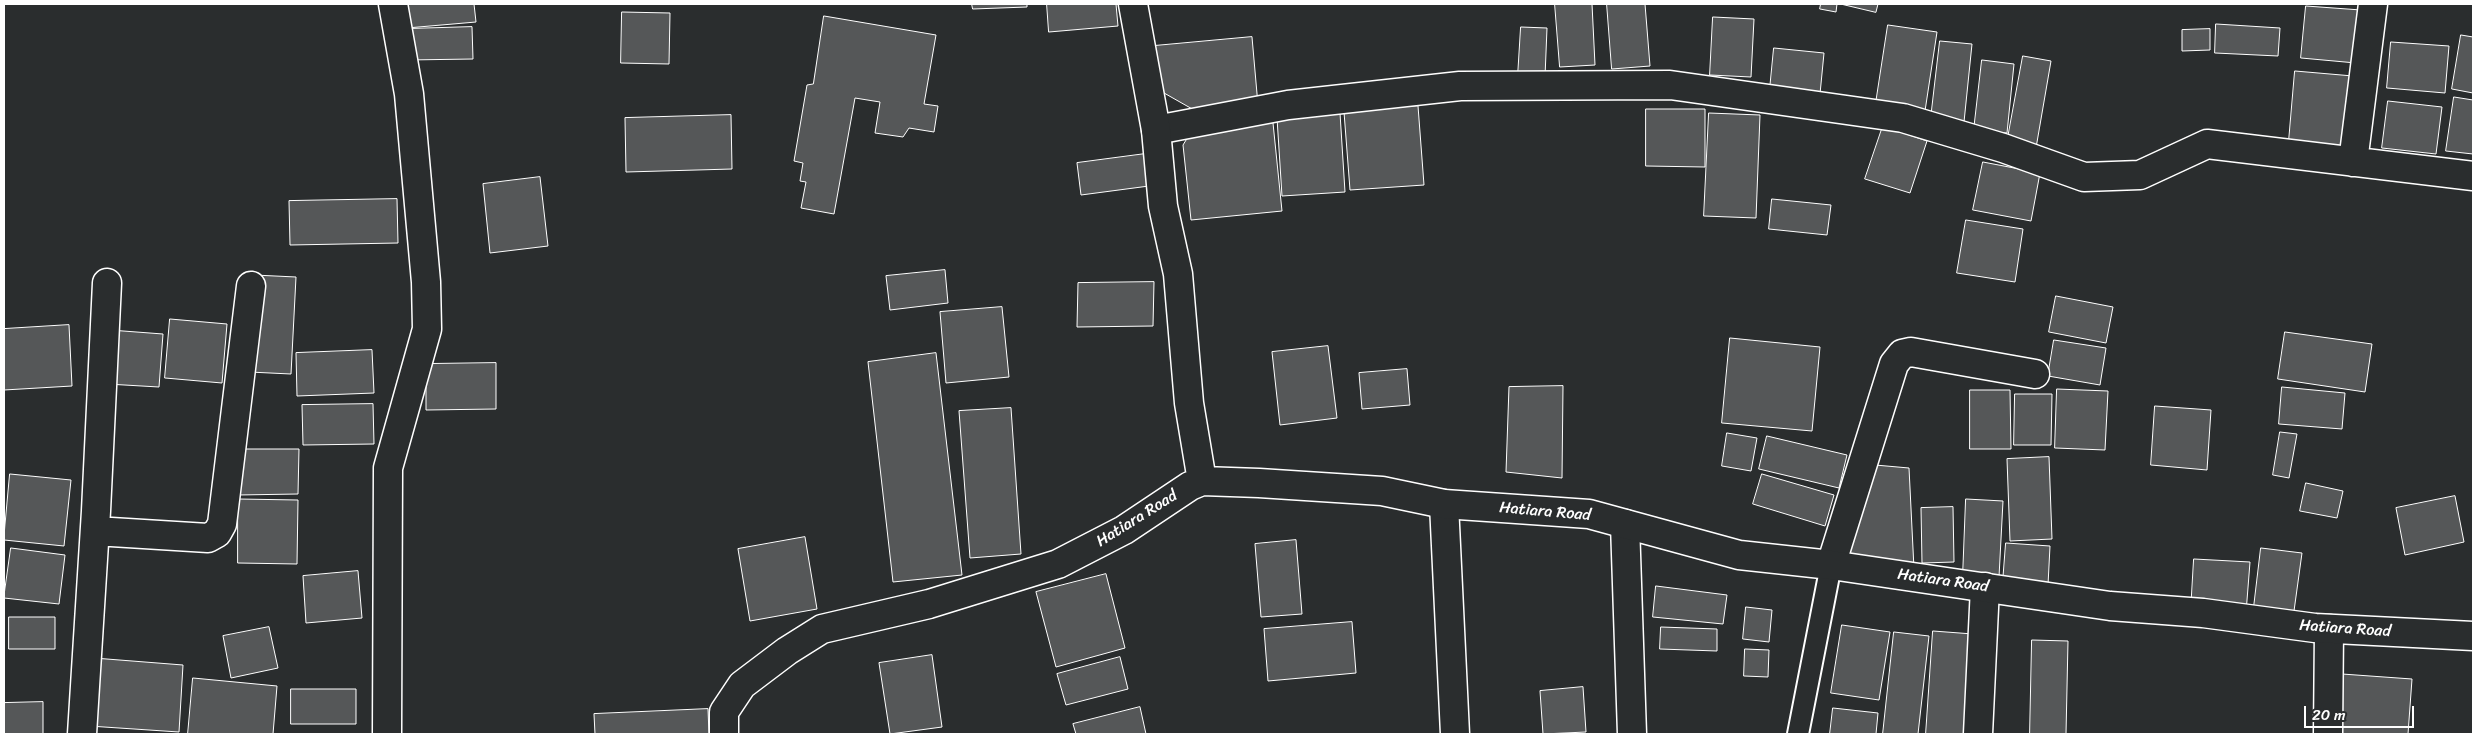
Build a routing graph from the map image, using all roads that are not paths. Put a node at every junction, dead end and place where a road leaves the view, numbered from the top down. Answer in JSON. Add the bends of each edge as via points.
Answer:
{"nodes":[{"id":1,"x":393,"y":4,"type":"edge"},
{"id":2,"x":1133,"y":4,"type":"edge"},
{"id":3,"x":2372,"y":4,"type":"edge"},
{"id":4,"x":1156,"y":130,"type":"junction"},
{"id":5,"x":2353,"y":162,"type":"junction"},
{"id":6,"x":2473,"y":176,"type":"edge"},
{"id":7,"x":107,"y":283,"type":"dead end"},
{"id":8,"x":251,"y":286,"type":"dead end"},
{"id":9,"x":2035,"y":374,"type":"dead end"},
{"id":10,"x":1202,"y":481,"type":"junction"},
{"id":11,"x":1444,"y":504,"type":"junction"},
{"id":12,"x":1625,"y":524,"type":"junction"},
{"id":13,"x":95,"y":531,"type":"junction"},
{"id":14,"x":1831,"y":565,"type":"junction"},
{"id":15,"x":1985,"y":587,"type":"junction"},
{"id":16,"x":2329,"y":629,"type":"junction"},
{"id":17,"x":2473,"y":636,"type":"edge"},
{"id":18,"x":82,"y":734,"type":"edge"},
{"id":19,"x":387,"y":734,"type":"edge"},
{"id":20,"x":724,"y":734,"type":"edge"},
{"id":21,"x":1455,"y":734,"type":"edge"},
{"id":22,"x":1632,"y":734,"type":"edge"},
{"id":23,"x":1798,"y":734,"type":"edge"},
{"id":24,"x":1978,"y":734,"type":"edge"},
{"id":25,"x":2328,"y":734,"type":"edge"}],
"edges":[{"from":1,"to":19,"type":"street","via":[[409,94],[426,282],[427,329],[388,468]]},
{"from":2,"to":4,"type":"street"},
{"from":3,"to":5,"type":"street"},
{"from":4,"to":5,"type":"street","via":[[1288,105],[1460,86],[1670,85],[1903,118],[2084,177],[2140,175],[2208,144]]},
{"from":4,"to":10,"type":"street","via":[[1163,206],[1178,274],[1189,403]]},
{"from":5,"to":6,"type":"street"},
{"from":7,"to":13,"type":"street"},
{"from":8,"to":13,"type":"street","via":[[222,524],[217,533],[208,538]]},
{"from":9,"to":14,"type":"street","via":[[1911,352],[1902,354],[1894,364]]},
{"from":10,"to":11,"type":"street","name":"Hatiara Road","via":[[1382,491]]},
{"from":10,"to":20,"type":"street","name":"Hatiara Road","via":[[1124,530],[1058,564],[929,604],[822,629],[742,685],[724,712]]},
{"from":11,"to":12,"type":"street","name":"Hatiara Road","via":[[1590,514]]},
{"from":11,"to":21,"type":"street"},
{"from":12,"to":14,"type":"street","name":"Hatiara Road","via":[[1739,555]]},
{"from":12,"to":22,"type":"street"},
{"from":13,"to":18,"type":"street"},
{"from":14,"to":15,"type":"street","name":"Hatiara Road"},
{"from":14,"to":23,"type":"lane"},
{"from":15,"to":16,"type":"street","name":"Hatiara Road","via":[[2110,606],[2203,613]]},
{"from":15,"to":24,"type":"street"},
{"from":16,"to":17,"type":"street","name":"Hatiara Road"},
{"from":16,"to":25,"type":"street"}]}
